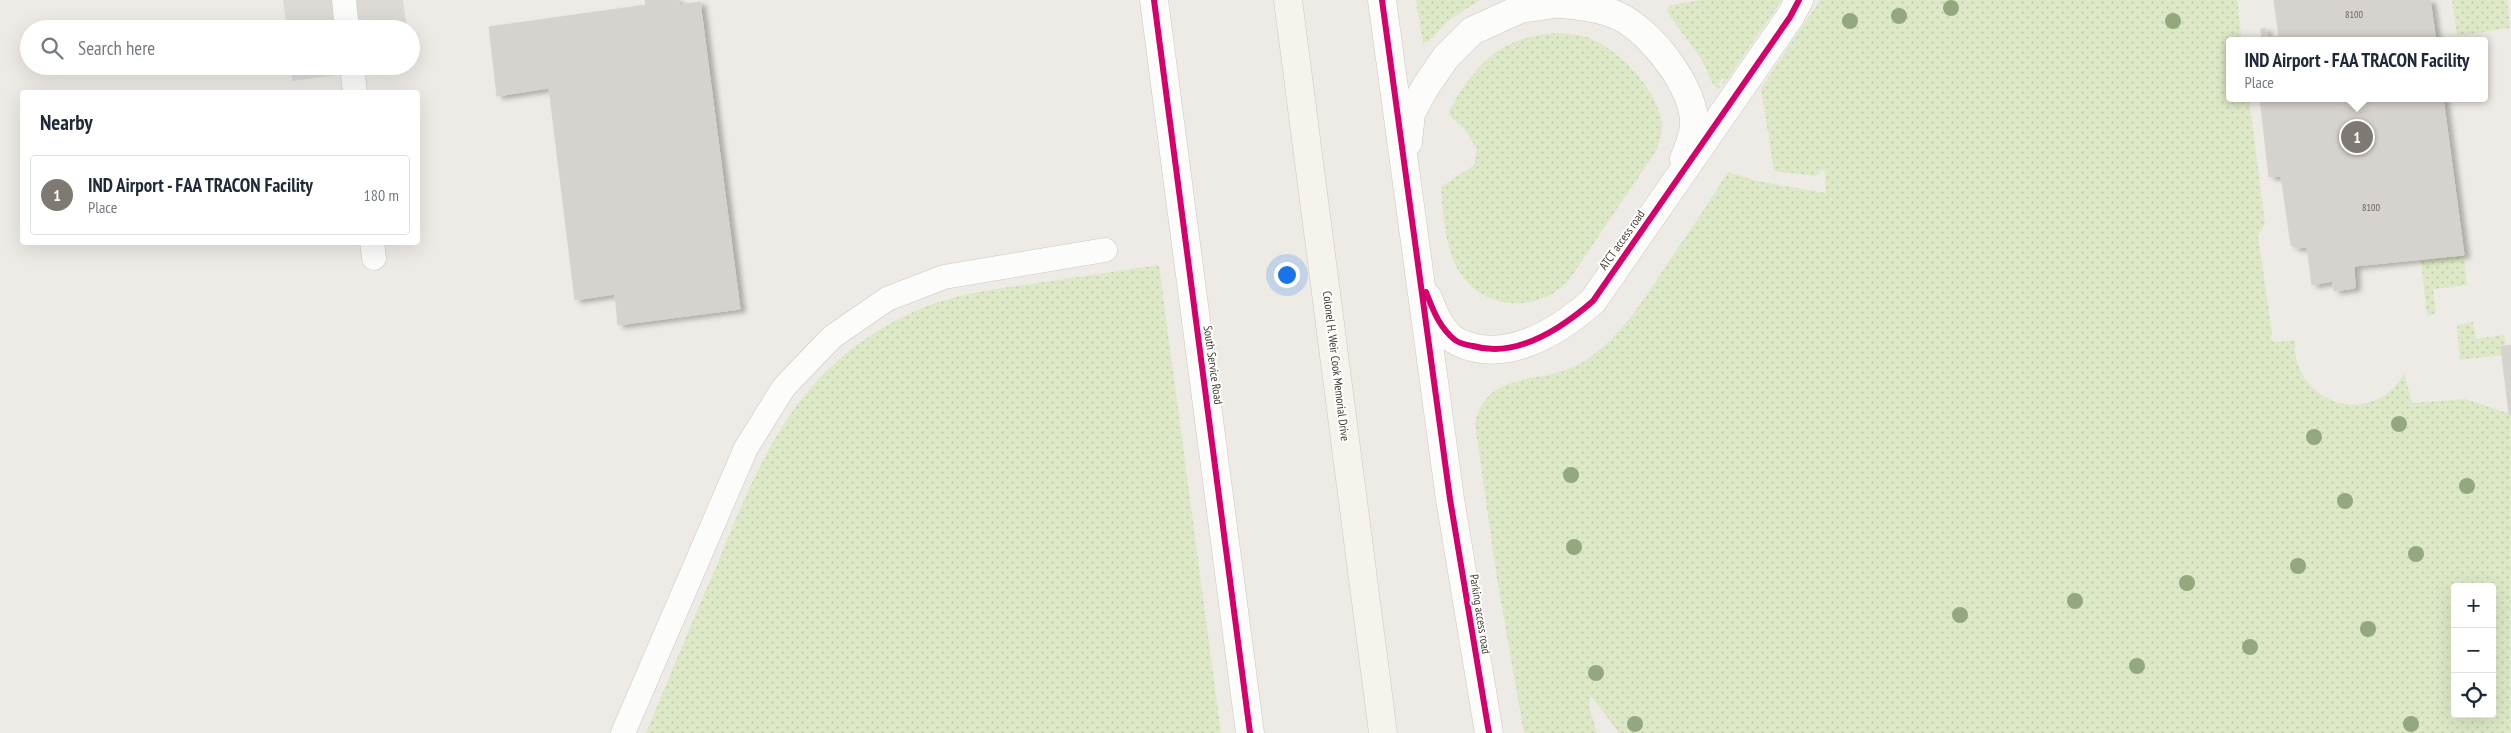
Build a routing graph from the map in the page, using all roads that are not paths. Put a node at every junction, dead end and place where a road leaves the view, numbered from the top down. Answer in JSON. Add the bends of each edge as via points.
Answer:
{"nodes":[{"id":1,"x":344,"y":0,"type":"edge"},
{"id":2,"x":1154,"y":0,"type":"edge"},
{"id":3,"x":1288,"y":0,"type":"edge"},
{"id":4,"x":1382,"y":0,"type":"edge"},
{"id":5,"x":1799,"y":0,"type":"edge"},
{"id":6,"x":1570,"y":2,"type":"edge"},
{"id":7,"x":346,"y":20,"type":"edge"},
{"id":8,"x":353,"y":75,"type":"edge"},
{"id":9,"x":355,"y":90,"type":"edge"},
{"id":10,"x":1405,"y":169,"type":"junction"},
{"id":11,"x":1670,"y":190,"type":"junction"},
{"id":12,"x":1105,"y":250,"type":"dead end"},
{"id":13,"x":1419,"y":273,"type":"junction"},
{"id":14,"x":1450,"y":499,"type":"junction"},
{"id":15,"x":623,"y":733,"type":"edge"},
{"id":16,"x":1250,"y":733,"type":"edge"},
{"id":17,"x":1383,"y":733,"type":"edge"},
{"id":18,"x":1472,"y":733,"type":"edge"},
{"id":19,"x":1489,"y":733,"type":"edge"}],
"edges":[{"from":1,"to":7,"type":"lane"},
{"from":2,"to":16,"type":"street","name":"South Service Road"},
{"from":3,"to":17,"type":"street","name":"Colonel H. Weir Cook Memorial Drive"},
{"from":4,"to":10,"type":"street"},
{"from":5,"to":11,"type":"street","name":"ATCT access road"},
{"from":6,"to":10,"type":"street","via":[[1520,9],[1472,31],[1446,57],[1412,113]]},
{"from":6,"to":11,"type":"street","via":[[1624,19],[1644,34],[1664,56],[1684,87],[1694,125]]},
{"from":8,"to":9,"type":"lane"},
{"from":10,"to":13,"type":"street"},
{"from":11,"to":13,"type":"street","name":"ATCT access road","via":[[1593,302],[1550,334],[1522,344],[1486,350],[1456,341],[1438,321]]},
{"from":12,"to":15,"type":"lane","via":[[944,277],[887,299],[832,337],[784,387],[746,448]]},
{"from":13,"to":14,"type":"street"},
{"from":14,"to":18,"type":"street"},
{"from":14,"to":19,"type":"street","name":"Parking access road"}]}
